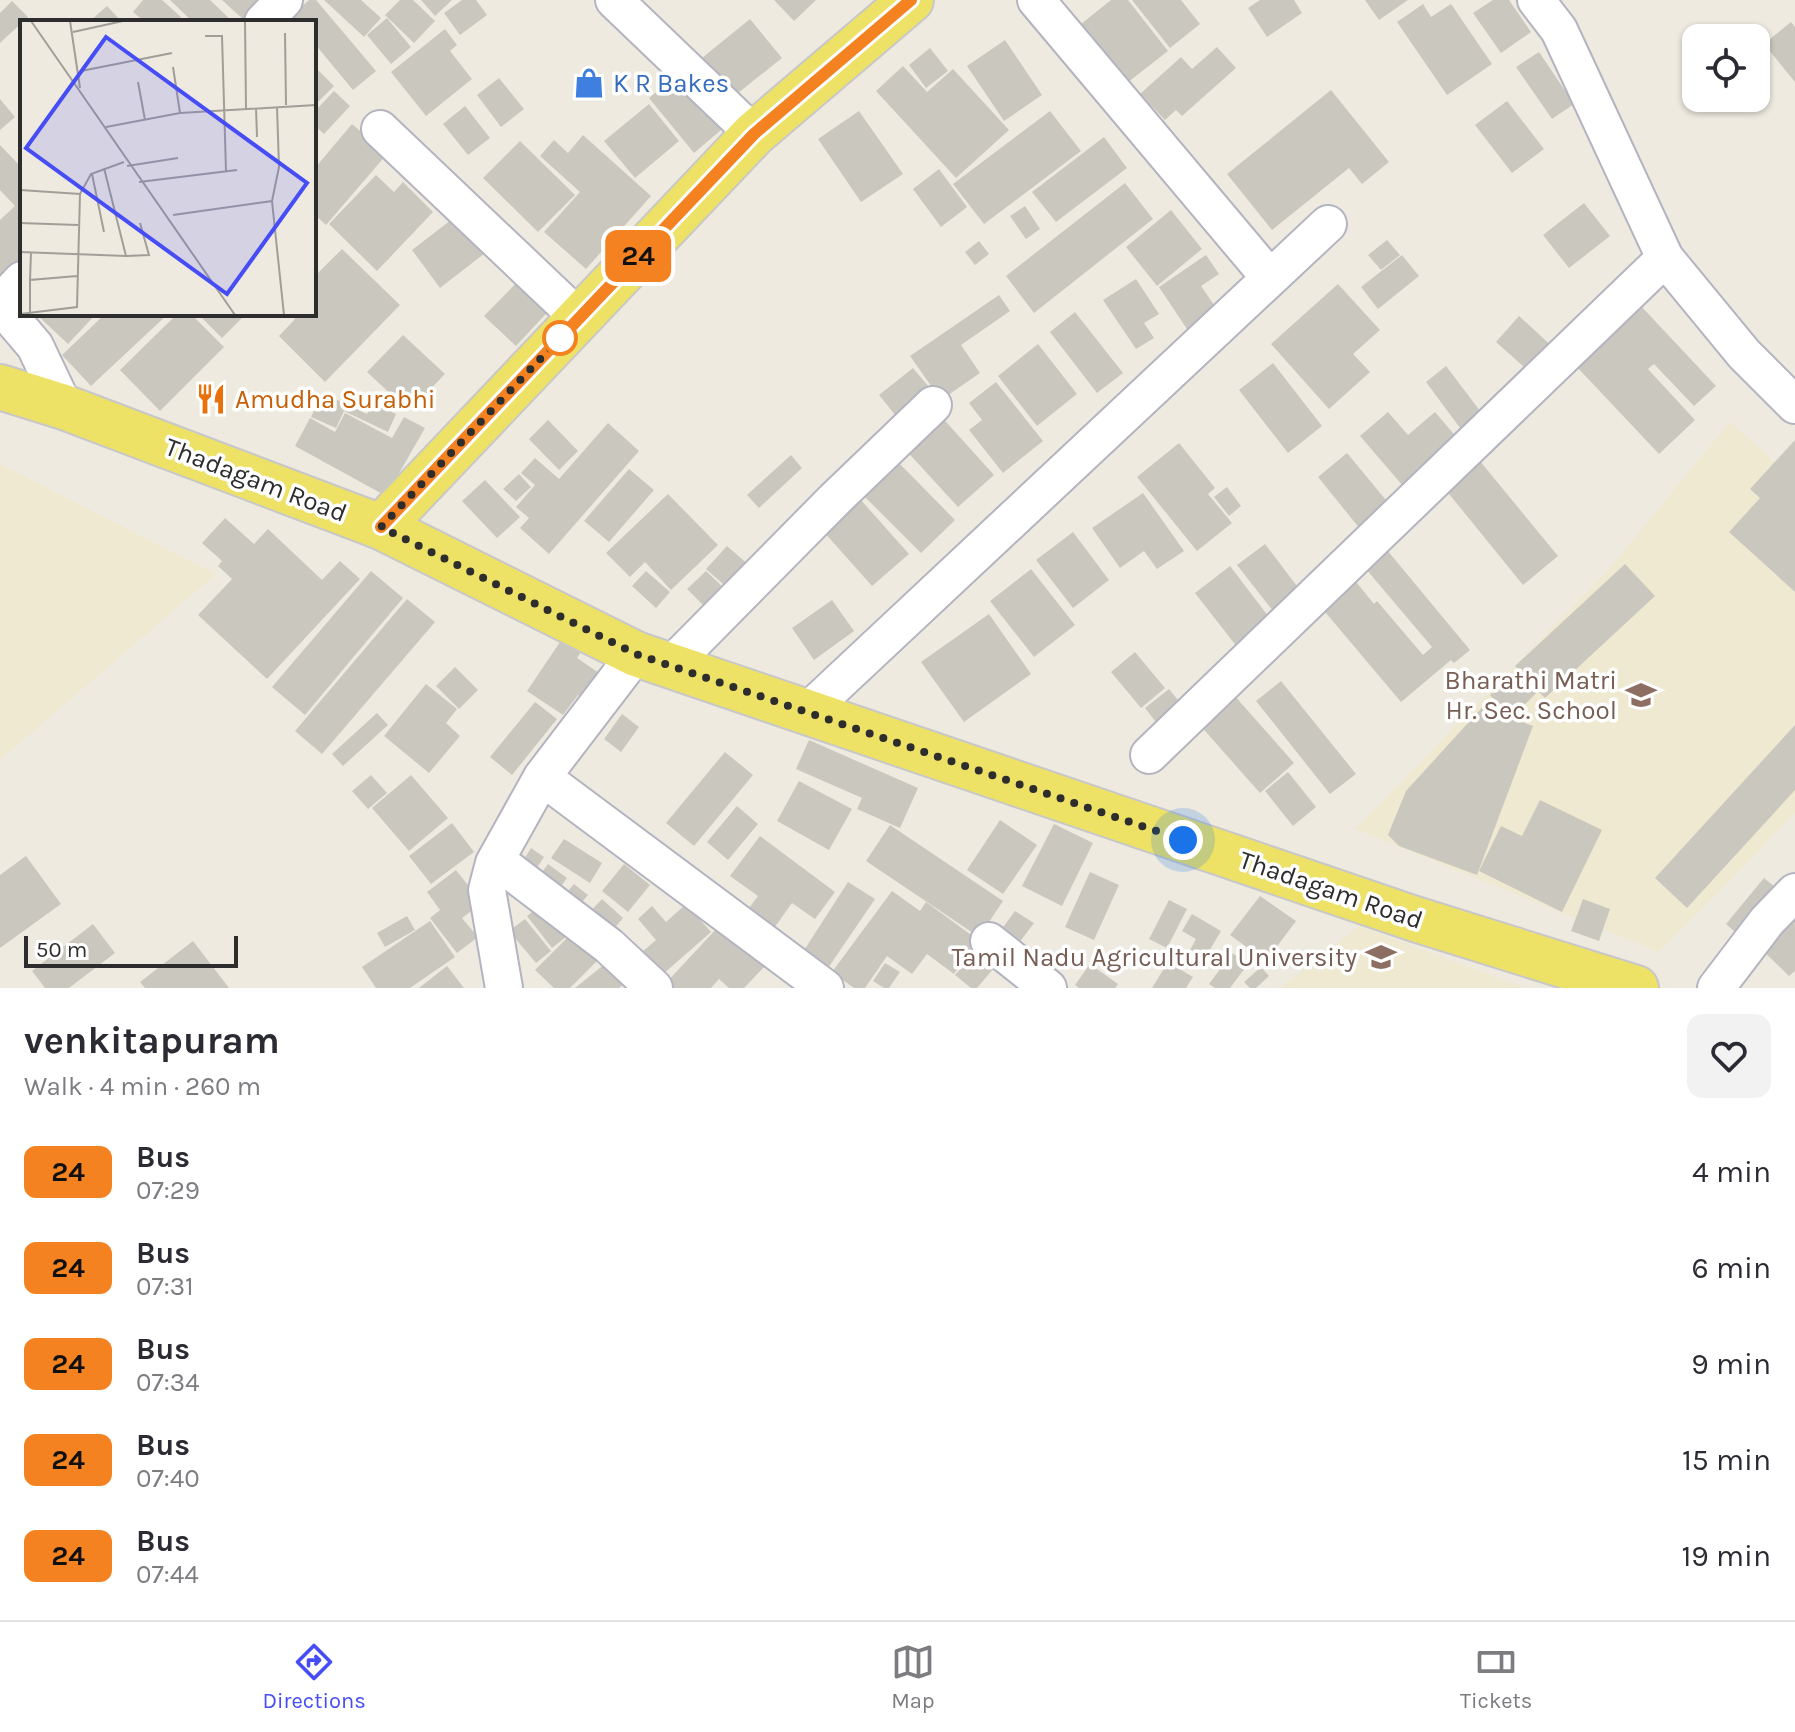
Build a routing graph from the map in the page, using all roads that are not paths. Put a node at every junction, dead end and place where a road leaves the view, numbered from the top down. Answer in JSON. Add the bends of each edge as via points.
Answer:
{"nodes":[{"id":1,"x":284,"y":0,"type":"edge"},
{"id":2,"x":614,"y":0,"type":"edge"},
{"id":3,"x":911,"y":0,"type":"edge"},
{"id":4,"x":1036,"y":0,"type":"edge"},
{"id":5,"x":1536,"y":0,"type":"edge"},
{"id":6,"x":265,"y":20,"type":"edge"},
{"id":7,"x":380,"y":129,"type":"dead end"},
{"id":8,"x":754,"y":134,"type":"junction"},
{"id":9,"x":1328,"y":224,"type":"dead end"},
{"id":10,"x":1665,"y":258,"type":"junction"},
{"id":11,"x":1270,"y":278,"type":"junction"},
{"id":12,"x":20,"y":282,"type":"edge"},
{"id":13,"x":0,"y":304,"type":"edge"},
{"id":14,"x":579,"y":318,"type":"junction"},
{"id":15,"x":0,"y":387,"type":"edge"},
{"id":16,"x":933,"y":405,"type":"dead end"},
{"id":17,"x":1795,"y":405,"type":"edge"},
{"id":18,"x":64,"y":407,"type":"junction"},
{"id":19,"x":381,"y":527,"type":"junction"},
{"id":20,"x":654,"y":659,"type":"junction"},
{"id":21,"x":807,"y":712,"type":"junction"},
{"id":22,"x":1149,"y":755,"type":"dead end"},
{"id":23,"x":542,"y":777,"type":"junction"},
{"id":24,"x":496,"y":860,"type":"junction"},
{"id":25,"x":1795,"y":892,"type":"edge"},
{"id":26,"x":989,"y":941,"type":"dead end"},
{"id":27,"x":504,"y":988,"type":"edge"},
{"id":28,"x":654,"y":988,"type":"edge"},
{"id":29,"x":825,"y":988,"type":"edge"},
{"id":30,"x":1048,"y":988,"type":"edge"},
{"id":31,"x":1636,"y":988,"type":"edge"},
{"id":32,"x":1716,"y":988,"type":"edge"}],
"edges":[{"from":1,"to":6,"type":"street"},
{"from":2,"to":8,"type":"street"},
{"from":3,"to":8,"type":"main road"},
{"from":4,"to":11,"type":"street"},
{"from":5,"to":10,"type":"street","via":[[1559,30]]},
{"from":7,"to":14,"type":"street"},
{"from":8,"to":14,"type":"main road"},
{"from":9,"to":11,"type":"street"},
{"from":10,"to":17,"type":"street","via":[[1744,354]]},
{"from":10,"to":22,"type":"street"},
{"from":11,"to":21,"type":"street"},
{"from":12,"to":13,"type":"street"},
{"from":13,"to":18,"type":"street","via":[[35,346]]},
{"from":14,"to":19,"type":"main road"},
{"from":15,"to":18,"type":"main road","name":"Thadagam Road"},
{"from":16,"to":20,"type":"street"},
{"from":18,"to":19,"type":"main road","name":"Thadagam Road"},
{"from":19,"to":20,"type":"main road","name":"Thadagam Road"},
{"from":20,"to":21,"type":"main road","name":"Thadagam Road"},
{"from":20,"to":23,"type":"street"},
{"from":21,"to":31,"type":"main road","name":"Thadagam Road","via":[[1415,919]]},
{"from":23,"to":24,"type":"street"},
{"from":23,"to":29,"type":"street"},
{"from":24,"to":27,"type":"street","via":[[487,890]]},
{"from":24,"to":28,"type":"street","via":[[609,946]]},
{"from":25,"to":32,"type":"street"},
{"from":26,"to":30,"type":"street"}]}
